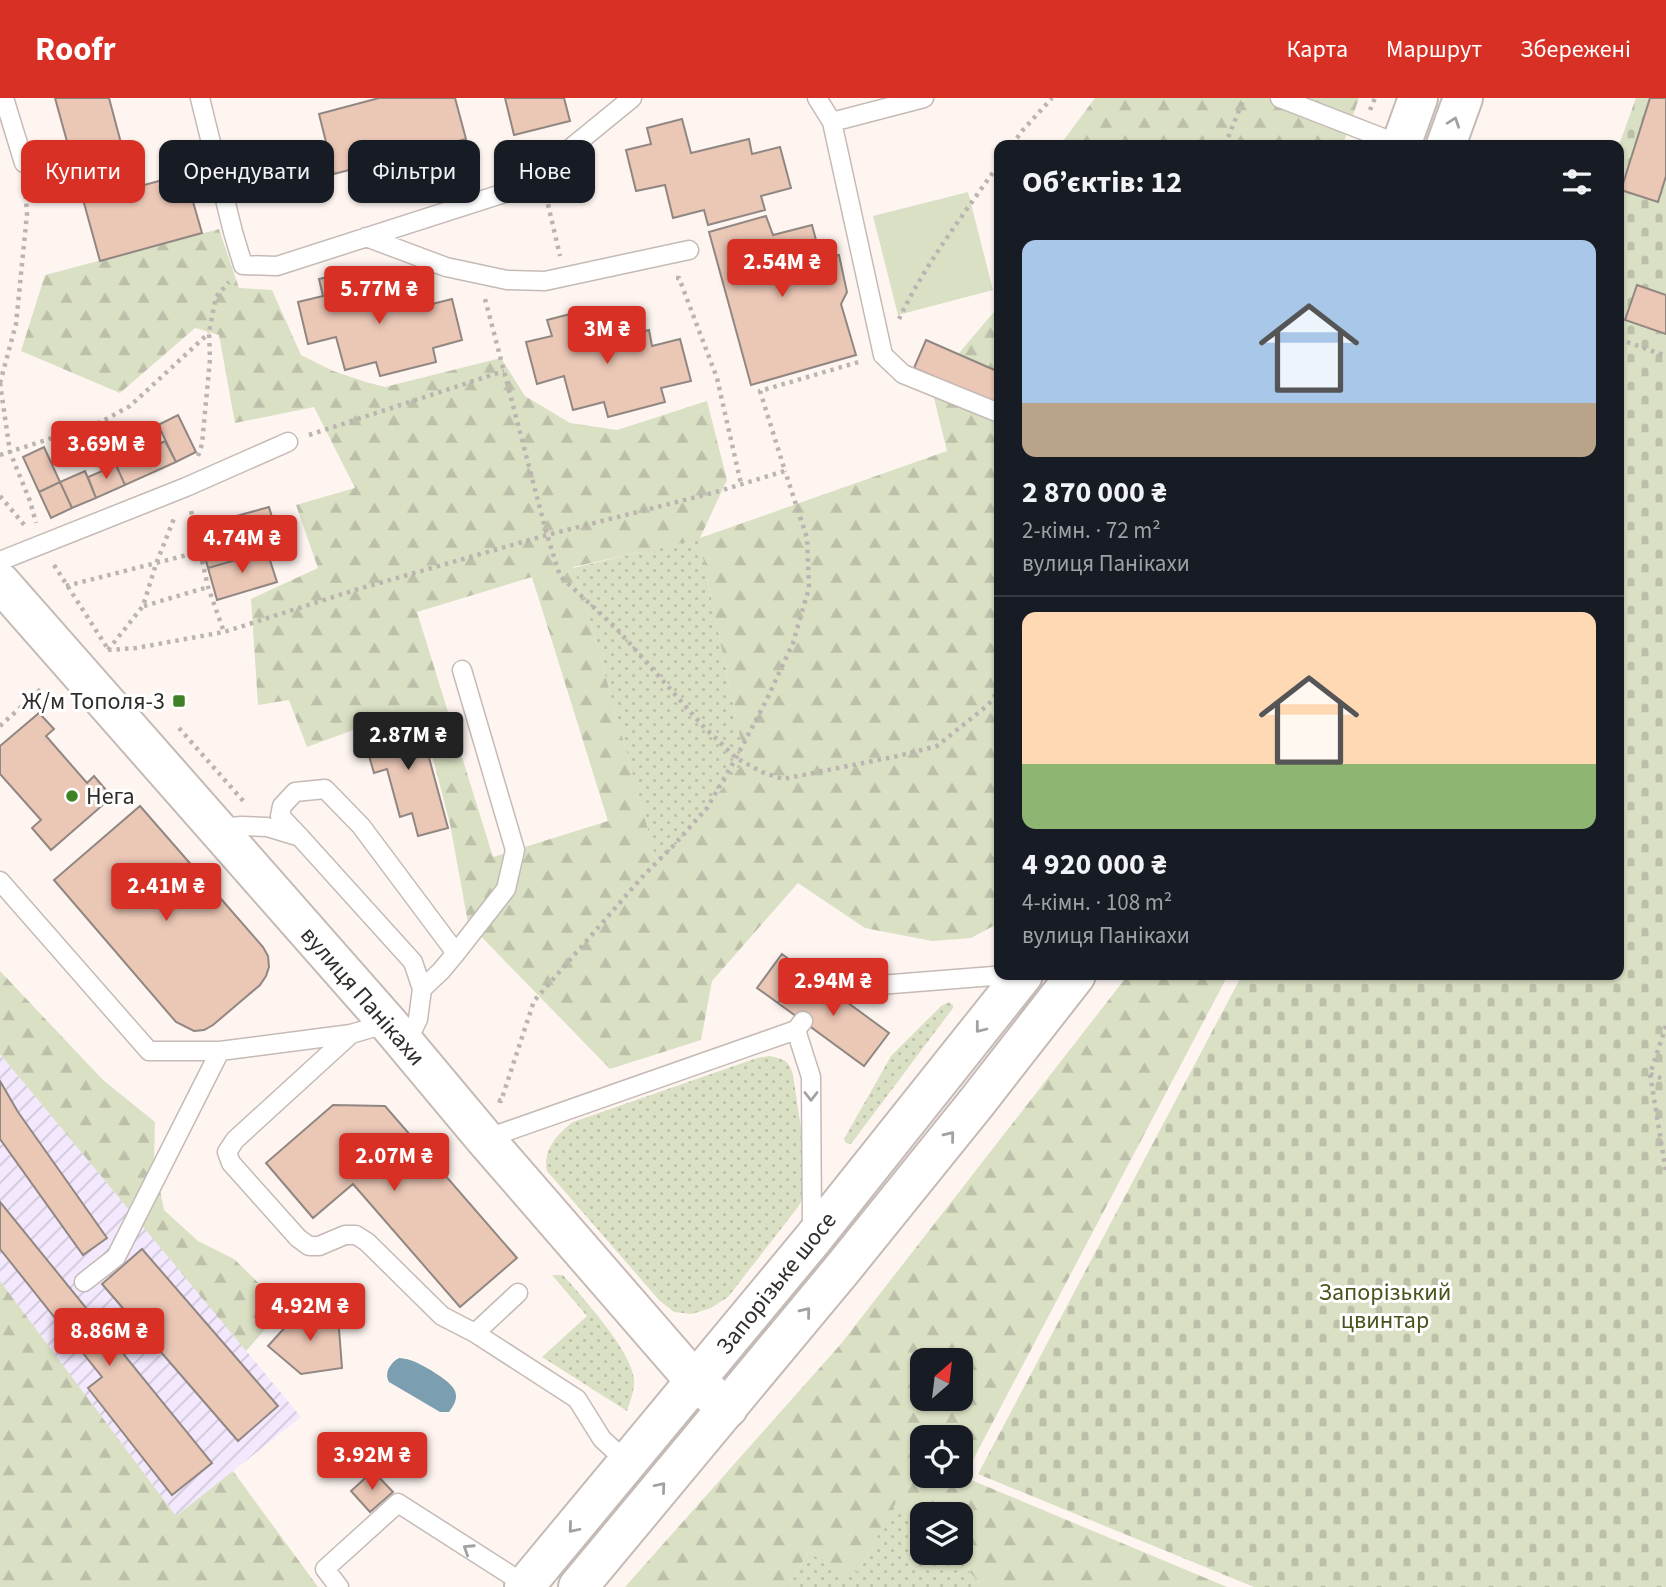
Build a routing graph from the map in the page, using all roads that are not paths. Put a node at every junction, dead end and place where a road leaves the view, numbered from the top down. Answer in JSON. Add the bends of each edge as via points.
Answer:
{"nodes":[{"id":1,"x":4,"y":98,"type":"edge"},
{"id":2,"x":200,"y":98,"type":"edge"},
{"id":3,"x":632,"y":98,"type":"edge"},
{"id":4,"x":817,"y":98,"type":"edge"},
{"id":5,"x":924,"y":98,"type":"edge"},
{"id":6,"x":1279,"y":98,"type":"edge"},
{"id":7,"x":1418,"y":98,"type":"edge"},
{"id":8,"x":1463,"y":98,"type":"edge"},
{"id":9,"x":832,"y":122,"type":"junction"},
{"id":10,"x":1388,"y":140,"type":"edge"},
{"id":11,"x":1403,"y":140,"type":"edge"},
{"id":12,"x":1448,"y":140,"type":"edge"},
{"id":13,"x":21,"y":153,"type":"edge"},
{"id":14,"x":366,"y":237,"type":"junction"},
{"id":15,"x":688,"y":250,"type":"dead end"},
{"id":16,"x":994,"y":411,"type":"edge"},
{"id":17,"x":288,"y":442,"type":"road end"},
{"id":18,"x":0,"y":561,"type":"edge"},
{"id":19,"x":0,"y":582,"type":"edge"},
{"id":20,"x":463,"y":670,"type":"dead end"},
{"id":21,"x":217,"y":828,"type":"junction"},
{"id":22,"x":300,"y":837,"type":"junction"},
{"id":23,"x":0,"y":881,"type":"edge"},
{"id":24,"x":456,"y":953,"type":"junction"},
{"id":25,"x":994,"y":976,"type":"edge"},
{"id":26,"x":1019,"y":980,"type":"edge"},
{"id":27,"x":1072,"y":980,"type":"edge"},
{"id":28,"x":422,"y":989,"type":"junction"},
{"id":29,"x":829,"y":989,"type":"dead end"},
{"id":30,"x":351,"y":1034,"type":"junction"},
{"id":31,"x":397,"y":1034,"type":"junction"},
{"id":32,"x":220,"y":1051,"type":"junction"},
{"id":33,"x":485,"y":1139,"type":"junction"},
{"id":34,"x":812,"y":1240,"type":"junction"},
{"id":35,"x":85,"y":1282,"type":"dead end"},
{"id":36,"x":518,"y":1293,"type":"dead end"},
{"id":37,"x":475,"y":1333,"type":"junction"},
{"id":38,"x":695,"y":1381,"type":"junction"},
{"id":39,"x":727,"y":1409,"type":"junction"},
{"id":40,"x":628,"y":1463,"type":"junction"},
{"id":41,"x":525,"y":1586,"type":"edge"},
{"id":42,"x":339,"y":1587,"type":"edge"},
{"id":43,"x":578,"y":1587,"type":"edge"}],
"edges":[{"from":1,"to":13,"type":"lane"},
{"from":2,"to":14,"type":"lane","via":[[243,265],[277,266]]},
{"from":3,"to":14,"type":"lane","via":[[523,187]]},
{"from":4,"to":9,"type":"lane"},
{"from":5,"to":9,"type":"lane"},
{"from":6,"to":10,"type":"lane"},
{"from":7,"to":11,"type":"main road"},
{"from":12,"to":8,"type":"main road","one_way":true},
{"from":9,"to":16,"type":"lane","via":[[883,355],[903,373]]},
{"from":14,"to":15,"type":"lane","via":[[446,267],[507,280],[545,281]]},
{"from":17,"to":18,"type":"lane"},
{"from":19,"to":21,"type":"main road","name":"вулиця Панікахи"},
{"from":20,"to":24,"type":"lane","via":[[514,850],[506,889]]},
{"from":21,"to":22,"type":"lane","via":[[267,827]]},
{"from":21,"to":31,"type":"main road","name":"вулиця Панікахи"},
{"from":22,"to":24,"type":"lane","via":[[280,816],[282,806],[295,792],[326,789],[361,825]]},
{"from":22,"to":28,"type":"lane","via":[[413,962]]},
{"from":23,"to":32,"type":"lane","via":[[149,1051]]},
{"from":24,"to":28,"type":"lane"},
{"from":25,"to":29,"type":"lane"},
{"from":26,"to":34,"type":"main road","name":"Запорізьке шосе","one_way":true},
{"from":39,"to":27,"type":"main road","name":"Запорізьке шосе","one_way":true},
{"from":28,"to":31,"type":"lane","via":[[418,1019]]},
{"from":30,"to":31,"type":"lane"},
{"from":30,"to":32,"type":"lane"},
{"from":30,"to":37,"type":"lane","via":[[235,1140],[227,1152],[231,1163],[309,1246],[356,1235],[442,1316]]},
{"from":31,"to":33,"type":"main road","name":"вулиця Панікахи"},
{"from":32,"to":35,"type":"lane","via":[[116,1257]]},
{"from":33,"to":34,"type":"lane","one_way":true,"via":[[800,1026],[811,1077]]},
{"from":33,"to":38,"type":"main road","name":"вулиця Панікахи"},
{"from":34,"to":38,"type":"main road","name":"Запорізьке шосе"},
{"from":36,"to":37,"type":"lane"},
{"from":37,"to":40,"type":"lane","via":[[577,1399],[602,1439]]},
{"from":38,"to":39,"type":"main road","name":"вулиця Панікахи"},
{"from":38,"to":40,"type":"main road","name":"Запорізьке шосе"},
{"from":43,"to":39,"type":"main road","name":"Запорізьке шосе","one_way":true},
{"from":40,"to":41,"type":"main road","name":"Запорізьке шосе","one_way":true},
{"from":41,"to":42,"type":"lane","one_way":true,"via":[[398,1503],[325,1569]]}]}
